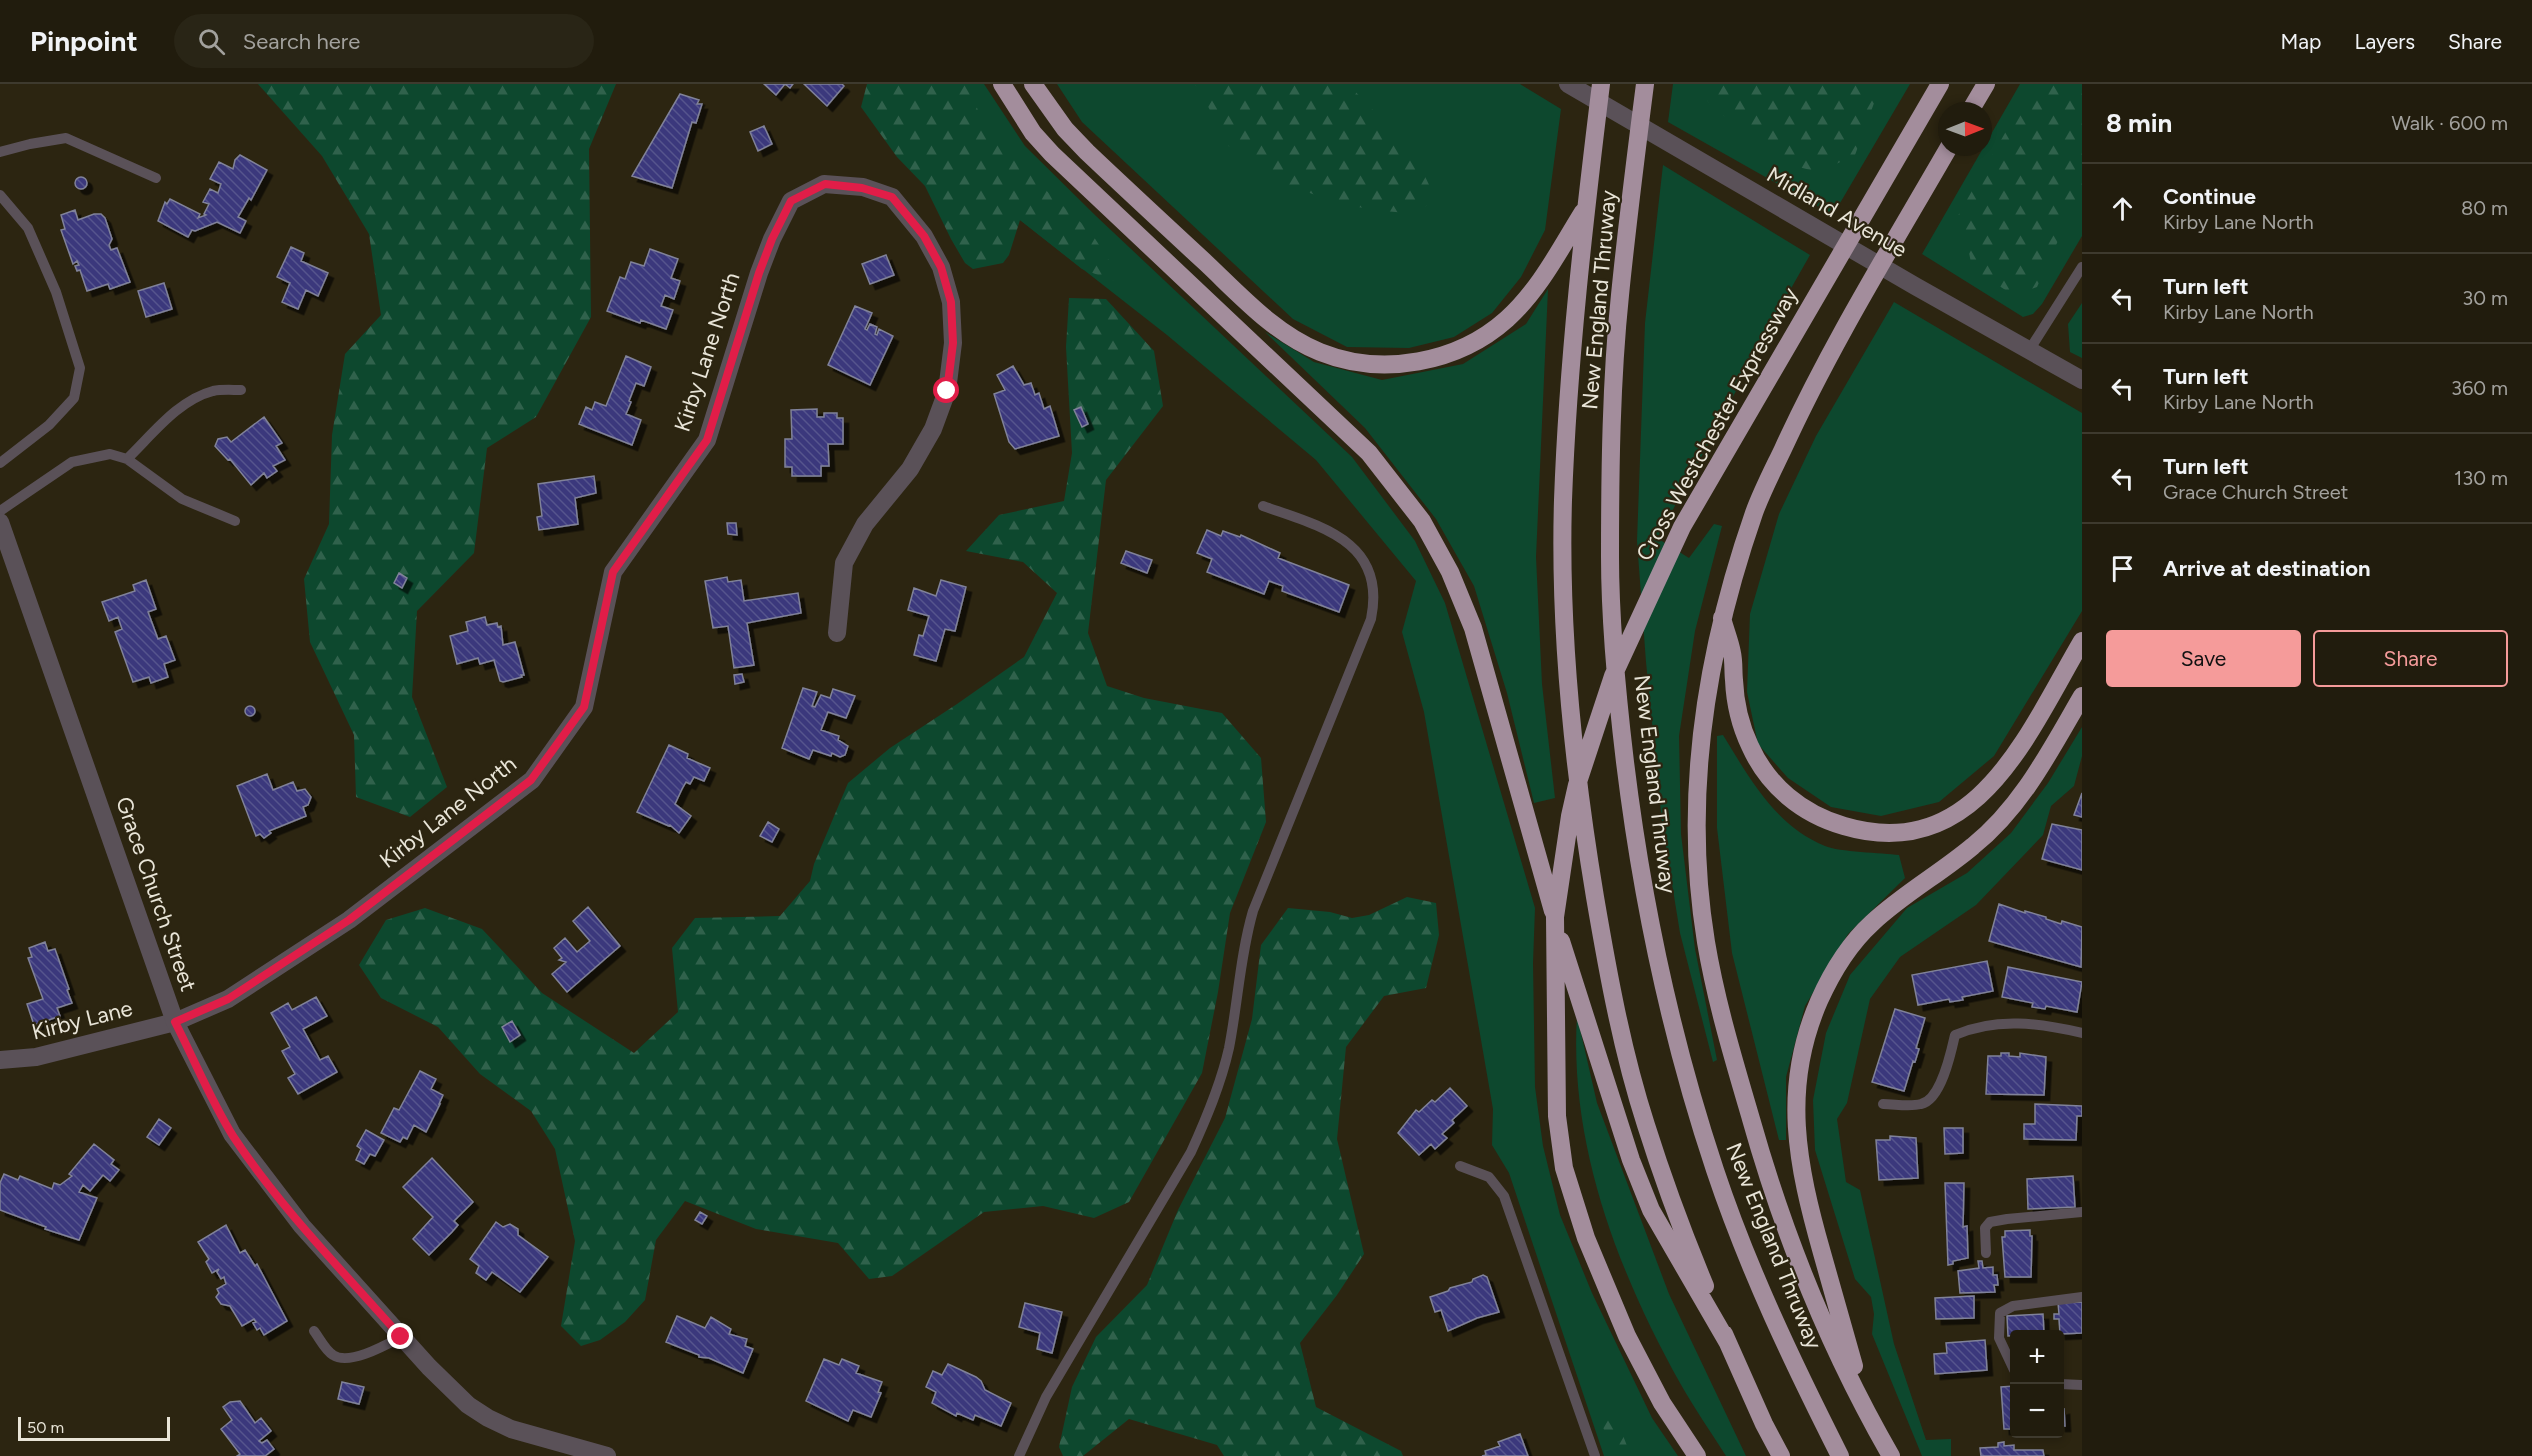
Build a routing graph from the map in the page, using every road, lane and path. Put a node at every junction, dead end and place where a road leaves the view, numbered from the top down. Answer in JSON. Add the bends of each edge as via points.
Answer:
{"nodes":[{"id":1,"x":1002,"y":84,"type":"edge"},
{"id":2,"x":1033,"y":84,"type":"edge"},
{"id":3,"x":1568,"y":84,"type":"edge"},
{"id":4,"x":1601,"y":84,"type":"edge"},
{"id":5,"x":1645,"y":84,"type":"edge"},
{"id":6,"x":1940,"y":84,"type":"edge"},
{"id":7,"x":1986,"y":84,"type":"edge"},
{"id":8,"x":1975,"y":102,"type":"edge"},
{"id":9,"x":0,"y":152,"type":"edge"},
{"id":10,"x":1944,"y":156,"type":"edge"},
{"id":11,"x":156,"y":178,"type":"dead end"},
{"id":12,"x":0,"y":195,"type":"edge"},
{"id":13,"x":1586,"y":208,"type":"junction"},
{"id":14,"x":2082,"y":267,"type":"edge"},
{"id":15,"x":2030,"y":349,"type":"junction"},
{"id":16,"x":2082,"y":380,"type":"edge"},
{"id":17,"x":241,"y":390,"type":"dead end"},
{"id":18,"x":127,"y":459,"type":"junction"},
{"id":19,"x":0,"y":463,"type":"edge"},
{"id":20,"x":1263,"y":506,"type":"dead end"},
{"id":21,"x":0,"y":511,"type":"edge"},
{"id":22,"x":235,"y":520,"type":"dead end"},
{"id":23,"x":0,"y":522,"type":"edge"},
{"id":24,"x":7,"y":560,"type":"edge"},
{"id":25,"x":1722,"y":617,"type":"junction"},
{"id":26,"x":837,"y":633,"type":"dead end"},
{"id":27,"x":2082,"y":641,"type":"edge"},
{"id":28,"x":2082,"y":696,"type":"edge"},
{"id":29,"x":175,"y":1022,"type":"junction"},
{"id":30,"x":2082,"y":1033,"type":"edge"},
{"id":31,"x":0,"y":1060,"type":"edge"},
{"id":32,"x":1883,"y":1104,"type":"dead end"},
{"id":33,"x":1460,"y":1166,"type":"dead end"},
{"id":34,"x":2082,"y":1212,"type":"edge"},
{"id":35,"x":1986,"y":1253,"type":"dead end"},
{"id":36,"x":2082,"y":1297,"type":"edge"},
{"id":37,"x":314,"y":1332,"type":"dead end"},
{"id":38,"x":401,"y":1337,"type":"junction"},
{"id":39,"x":1728,"y":1343,"type":"junction"},
{"id":40,"x":2010,"y":1361,"type":"edge"},
{"id":41,"x":2064,"y":1384,"type":"edge"},
{"id":42,"x":2082,"y":1384,"type":"edge"},
{"id":43,"x":1869,"y":1417,"type":"junction"},
{"id":44,"x":607,"y":1456,"type":"edge"},
{"id":45,"x":1020,"y":1456,"type":"edge"},
{"id":46,"x":1595,"y":1456,"type":"edge"},
{"id":47,"x":1697,"y":1456,"type":"edge"},
{"id":48,"x":1781,"y":1456,"type":"edge"},
{"id":49,"x":1840,"y":1456,"type":"edge"},
{"id":50,"x":1891,"y":1456,"type":"edge"}],
"edges":[{"from":1,"to":39,"type":"highway","via":[[1052,154],[1369,453],[1438,547],[1473,628],[1571,974],[1631,1160],[1651,1210]]},
{"from":2,"to":13,"type":"highway","via":[[1087,152],[1255,309],[1296,340],[1345,360],[1417,361],[1466,348],[1507,318],[1540,282]]},
{"from":3,"to":15,"type":"street","name":"Midland Avenue"},
{"from":4,"to":13,"type":"highway","name":"New England Thruway"},
{"from":5,"to":49,"type":"highway","name":"New England Thruway","via":[[1625,244],[1613,388],[1610,561],[1621,726],[1647,905],[1679,1048],[1715,1170],[1770,1310]]},
{"from":6,"to":47,"type":"highway","name":"Cross Westchester Expressway","via":[[1682,527],[1613,676],[1570,816],[1555,916],[1560,1145],[1586,1238],[1627,1336],[1662,1403]]},
{"from":7,"to":8,"type":"highway"},
{"from":9,"to":11,"type":"lane","via":[[66,138]]},
{"from":10,"to":25,"type":"highway","via":[[1804,403],[1755,510]]},
{"from":12,"to":19,"type":"lane","via":[[28,228],[56,292],[80,368],[74,398],[49,425]]},
{"from":13,"to":39,"type":"highway","name":"New England Thruway","via":[[1563,502],[1565,652],[1581,812],[1608,972],[1645,1124]]},
{"from":14,"to":15,"type":"lane"},
{"from":15,"to":16,"type":"street","name":"Midland Avenue"},
{"from":17,"to":18,"type":"lane","via":[[216,390],[181,406]]},
{"from":18,"to":21,"type":"lane","via":[[110,454],[72,462]]},
{"from":18,"to":22,"type":"lane","via":[[182,499]]},
{"from":20,"to":45,"type":"lane","via":[[1325,529],[1350,543],[1367,566],[1371,580],[1371,619],[1253,911],[1228,1050],[1202,1128],[1047,1397]]},
{"from":23,"to":24,"type":"street","name":"Grace Church Street"},
{"from":24,"to":29,"type":"street","name":"Grace Church Street"},
{"from":25,"to":27,"type":"highway","via":[[1732,654],[1737,710],[1761,768],[1775,786],[1813,815],[1869,832],[1908,831],[1926,826],[1946,819],[1983,794],[2017,752]]},
{"from":25,"to":43,"type":"highway","via":[[1708,680],[1697,799],[1698,871],[1706,942],[1743,1093],[1786,1231],[1807,1286]]},
{"from":26,"to":29,"type":"street","name":"Kirby Lane North","via":[[844,563],[865,524],[910,469],[933,429],[947,391],[953,343],[951,302],[941,267],[924,236],[892,197],[862,188],[825,184],[791,201],[772,239],[707,440],[613,572],[584,707],[531,780],[349,920],[228,999]]},
{"from":28,"to":43,"type":"highway","via":[[2045,759],[1994,826],[1974,846],[1889,908],[1854,941],[1826,985],[1805,1037],[1796,1093],[1798,1152],[1808,1202]]},
{"from":29,"to":31,"type":"street","name":"Kirby Lane","via":[[36,1057]]},
{"from":29,"to":38,"type":"street","name":"Grace Church Street","via":[[232,1134],[256,1168]]},
{"from":30,"to":32,"type":"lane","via":[[2023,1022],[1967,1030],[1955,1035],[1939,1087],[1927,1101]]},
{"from":33,"to":46,"type":"lane","via":[[1489,1178],[1504,1196]]},
{"from":34,"to":35,"type":"lane","via":[[1990,1222],[1985,1228]]},
{"from":36,"to":40,"type":"lane","via":[[2013,1306],[2000,1312],[1999,1338]]},
{"from":37,"to":38,"type":"lane","via":[[330,1352],[341,1358],[370,1352]]},
{"from":38,"to":44,"type":"street","name":"Grace Church Street","via":[[448,1388],[488,1418],[533,1437]]},
{"from":39,"to":48,"type":"highway","name":"New England Thruway"},
{"from":41,"to":42,"type":"lane"},
{"from":43,"to":50,"type":"highway"}]}
